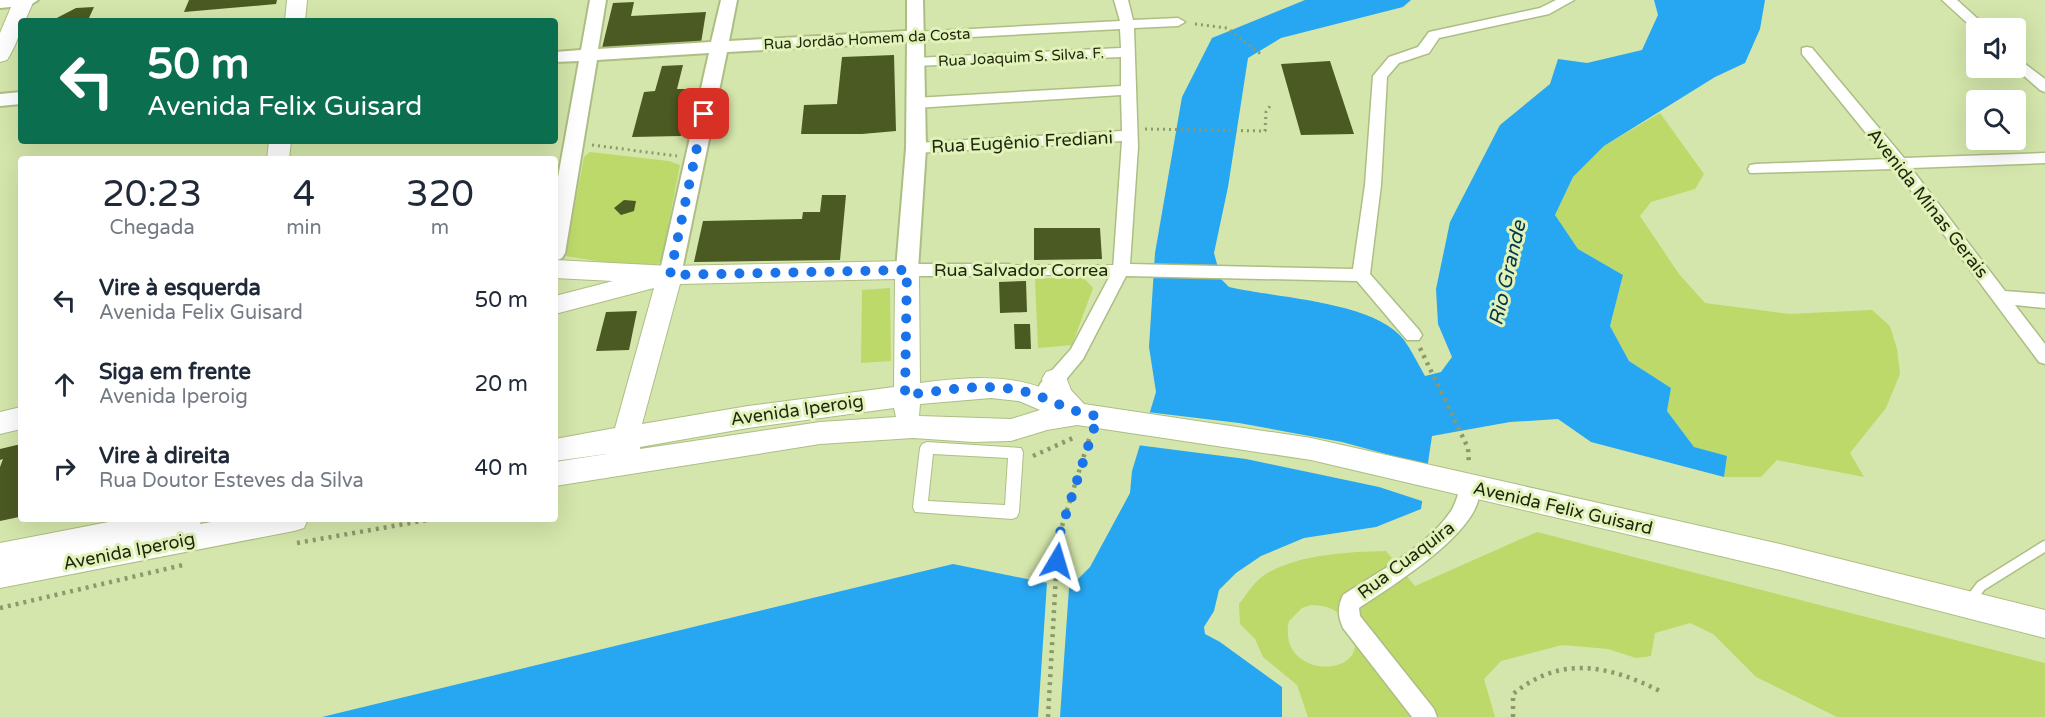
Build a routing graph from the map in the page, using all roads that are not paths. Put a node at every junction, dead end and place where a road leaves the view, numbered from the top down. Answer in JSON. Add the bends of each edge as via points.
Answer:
{"nodes":[{"id":1,"x":24,"y":0,"type":"edge"},
{"id":2,"x":30,"y":0,"type":"edge"},
{"id":3,"x":297,"y":0,"type":"edge"},
{"id":4,"x":598,"y":0,"type":"edge"},
{"id":5,"x":729,"y":0,"type":"edge"},
{"id":6,"x":915,"y":0,"type":"edge"},
{"id":7,"x":1121,"y":0,"type":"edge"},
{"id":8,"x":1567,"y":0,"type":"edge"},
{"id":9,"x":1949,"y":0,"type":"edge"},
{"id":10,"x":0,"y":3,"type":"edge"},
{"id":11,"x":295,"y":18,"type":"edge"},
{"id":12,"x":1970,"y":18,"type":"edge"},
{"id":13,"x":1178,"y":22,"type":"road end"},
{"id":14,"x":1127,"y":23,"type":"junction"},
{"id":15,"x":915,"y":36,"type":"junction"},
{"id":16,"x":719,"y":47,"type":"junction"},
{"id":17,"x":1807,"y":51,"type":"dead end"},
{"id":18,"x":1128,"y":52,"type":"junction"},
{"id":19,"x":588,"y":55,"type":"junction"},
{"id":20,"x":0,"y":56,"type":"edge"},
{"id":21,"x":558,"y":57,"type":"edge"},
{"id":22,"x":915,"y":62,"type":"junction"},
{"id":23,"x":2026,"y":70,"type":"edge"},
{"id":24,"x":2045,"y":87,"type":"edge"},
{"id":25,"x":1128,"y":90,"type":"junction"},
{"id":26,"x":18,"y":98,"type":"edge"},
{"id":27,"x":0,"y":100,"type":"edge"},
{"id":28,"x":915,"y":103,"type":"junction"},
{"id":29,"x":1129,"y":136,"type":"junction"},
{"id":30,"x":916,"y":148,"type":"junction"},
{"id":31,"x":2045,"y":158,"type":"edge"},
{"id":32,"x":1899,"y":163,"type":"junction"},
{"id":33,"x":1756,"y":169,"type":"dead end"},
{"id":34,"x":558,"y":235,"type":"edge"},
{"id":35,"x":558,"y":269,"type":"edge"},
{"id":36,"x":907,"y":270,"type":"junction"},
{"id":37,"x":1009,"y":270,"type":"joint"},
{"id":38,"x":1127,"y":270,"type":"junction"},
{"id":39,"x":670,"y":275,"type":"junction"},
{"id":40,"x":1361,"y":275,"type":"junction"},
{"id":41,"x":2001,"y":297,"type":"junction"},
{"id":42,"x":2045,"y":300,"type":"edge"},
{"id":43,"x":558,"y":304,"type":"edge"},
{"id":44,"x":1413,"y":335,"type":"road end"},
{"id":45,"x":2038,"y":338,"type":"edge"},
{"id":46,"x":2045,"y":357,"type":"edge"},
{"id":47,"x":991,"y":388,"type":"junction"},
{"id":48,"x":1048,"y":388,"type":"junction"},
{"id":49,"x":905,"y":395,"type":"junction"},
{"id":50,"x":18,"y":419,"type":"edge"},
{"id":51,"x":1091,"y":420,"type":"junction"},
{"id":52,"x":0,"y":423,"type":"edge"},
{"id":53,"x":913,"y":427,"type":"junction"},
{"id":54,"x":1011,"y":430,"type":"junction"},
{"id":55,"x":973,"y":431,"type":"junction"},
{"id":56,"x":627,"y":436,"type":"junction"},
{"id":57,"x":558,"y":449,"type":"edge"},
{"id":58,"x":625,"y":463,"type":"junction"},
{"id":59,"x":1015,"y":464,"type":"joint"},
{"id":60,"x":558,"y":474,"type":"edge"},
{"id":61,"x":1457,"y":483,"type":"junction"},
{"id":62,"x":173,"y":522,"type":"edge"},
{"id":63,"x":228,"y":525,"type":"edge"},
{"id":64,"x":293,"y":531,"type":"edge"},
{"id":65,"x":2045,"y":546,"type":"edge"},
{"id":66,"x":0,"y":556,"type":"edge"},
{"id":67,"x":0,"y":575,"type":"edge"},
{"id":68,"x":1967,"y":604,"type":"junction"},
{"id":69,"x":2045,"y":624,"type":"edge"},
{"id":70,"x":1426,"y":717,"type":"edge"}],
"edges":[{"from":1,"to":2,"type":"street"},
{"from":1,"to":10,"type":"street"},
{"from":1,"to":20,"type":"main road"},
{"from":3,"to":11,"type":"main road"},
{"from":4,"to":19,"type":"street"},
{"from":5,"to":16,"type":"street"},
{"from":6,"to":15,"type":"street"},
{"from":7,"to":14,"type":"street"},
{"from":8,"to":40,"type":"street","via":[[1544,11],[1434,35],[1424,50],[1388,64],[1380,76],[1373,184]]},
{"from":9,"to":12,"type":"street"},
{"from":13,"to":14,"type":"street","name":"Rua Jordão Homem da Costa"},
{"from":14,"to":15,"type":"street","name":"Rua Jordão Homem da Costa"},
{"from":14,"to":18,"type":"street"},
{"from":15,"to":16,"type":"street","name":"Rua Jordão Homem da Costa"},
{"from":15,"to":22,"type":"street"},
{"from":16,"to":19,"type":"street","name":"Rua Jordão Homem da Costa"},
{"from":16,"to":39,"type":"street"},
{"from":17,"to":32,"type":"street","name":"Avenida Minas Gerais"},
{"from":18,"to":22,"type":"street","name":"Rua Joaquim S. Silva. F."},
{"from":18,"to":25,"type":"street"},
{"from":19,"to":21,"type":"street","name":"Rua Jordão Homem da Costa"},
{"from":19,"to":34,"type":"street"},
{"from":22,"to":28,"type":"street"},
{"from":23,"to":24,"type":"street"},
{"from":25,"to":28,"type":"street"},
{"from":25,"to":29,"type":"street"},
{"from":26,"to":27,"type":"street"},
{"from":28,"to":30,"type":"street"},
{"from":29,"to":30,"type":"street","name":"Rua Eugênio Frediani"},
{"from":29,"to":38,"type":"street"},
{"from":30,"to":36,"type":"street"},
{"from":31,"to":32,"type":"street"},
{"from":32,"to":33,"type":"street"},
{"from":32,"to":41,"type":"street","name":"Avenida Minas Gerais"},
{"from":35,"to":39,"type":"main road","name":"Rua Salvador Correa"},
{"from":36,"to":37,"type":"street","name":"Rua Salvador Correa"},
{"from":36,"to":39,"type":"main road","name":"Rua Salvador Correa"},
{"from":36,"to":49,"type":"main road"},
{"from":37,"to":38,"type":"street","name":"Rua Salvador Correa"},
{"from":38,"to":40,"type":"street"},
{"from":38,"to":48,"type":"street","via":[[1077,354]]},
{"from":39,"to":43,"type":"main road","name":"Rua Salvador Correa"},
{"from":39,"to":56,"type":"main road"},
{"from":40,"to":44,"type":"street"},
{"from":41,"to":42,"type":"street"},
{"from":41,"to":45,"type":"street","name":"Avenida Minas Gerais"},
{"from":45,"to":46,"type":"street","name":"Avenida Minas Gerais"},
{"from":47,"to":48,"type":"main road","name":"Avenida Iperoig"},
{"from":47,"to":49,"type":"main road","name":"Avenida Iperoig"},
{"from":47,"to":55,"type":"main road","via":[[999,396],[1000,411],[997,417]]},
{"from":48,"to":51,"type":"main road","name":"Avenida Felix Guisard"},
{"from":48,"to":54,"type":"main road"},
{"from":49,"to":53,"type":"main road"},
{"from":49,"to":56,"type":"main road","name":"Avenida Iperoig"},
{"from":50,"to":52,"type":"main road"},
{"from":51,"to":54,"type":"main road","name":"Avenida Felix Guisard","via":[[1047,419]]},
{"from":51,"to":61,"type":"main road","name":"Avenida Felix Guisard","via":[[1311,448]]},
{"from":53,"to":55,"type":"main road","name":"Avenida Iperoig"},
{"from":53,"to":58,"type":"main road","name":"Avenida Iperoig","via":[[820,433]]},
{"from":54,"to":55,"type":"main road","name":"Avenida Iperoig"},
{"from":56,"to":57,"type":"main road","name":"Avenida Iperoig"},
{"from":56,"to":58,"type":"main road"},
{"from":58,"to":60,"type":"main road","name":"Avenida Iperoig"},
{"from":59,"to":59,"type":"street","via":[[1016,452],[927,448],[920,507],[1012,512]]},
{"from":61,"to":68,"type":"main road","name":"Avenida Felix Guisard"},
{"from":61,"to":70,"type":"street","name":"Rua Cuaquira","via":[[1470,500],[1460,519],[1442,537],[1350,602],[1348,611],[1351,621]]},
{"from":62,"to":66,"type":"main road","name":"Avenida Iperoig"},
{"from":63,"to":64,"type":"main road","name":"Avenida Iperoig"},
{"from":63,"to":67,"type":"main road","name":"Avenida Iperoig"},
{"from":65,"to":68,"type":"lane","via":[[1981,586]]},
{"from":68,"to":69,"type":"main road","name":"Avenida Felix Guisard"}]}
